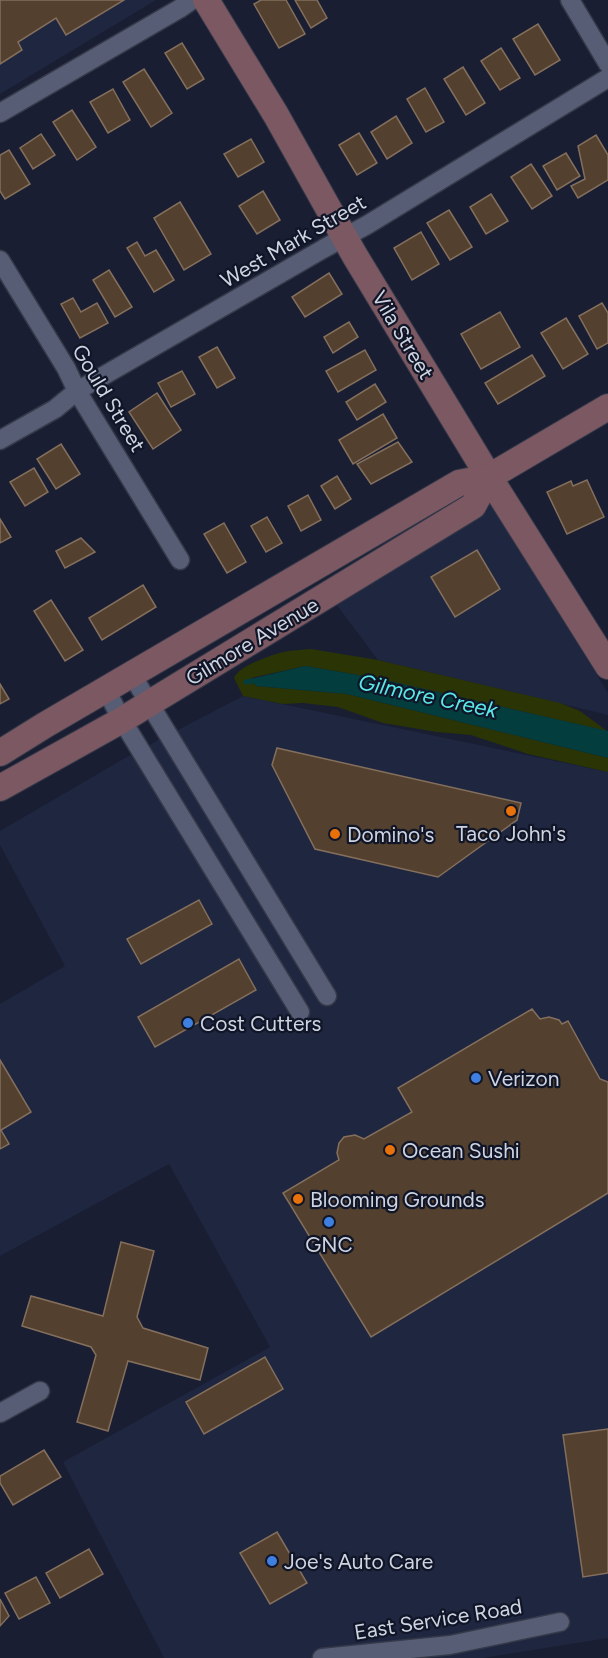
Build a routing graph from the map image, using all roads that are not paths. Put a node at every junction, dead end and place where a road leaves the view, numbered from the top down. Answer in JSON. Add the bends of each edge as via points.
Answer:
{"nodes":[{"id":1,"x":192,"y":0,"type":"edge"},
{"id":2,"x":207,"y":0,"type":"edge"},
{"id":3,"x":570,"y":0,"type":"edge"},
{"id":4,"x":608,"y":64,"type":"edge"},
{"id":5,"x":608,"y":78,"type":"edge"},
{"id":6,"x":0,"y":113,"type":"edge"},
{"id":7,"x":344,"y":238,"type":"junction"},
{"id":8,"x":0,"y":260,"type":"edge"},
{"id":9,"x":77,"y":391,"type":"junction"},
{"id":10,"x":608,"y":407,"type":"edge"},
{"id":11,"x":0,"y":440,"type":"edge"},
{"id":12,"x":489,"y":477,"type":"junction"},
{"id":13,"x":180,"y":560,"type":"dead end"},
{"id":14,"x":608,"y":666,"type":"edge"},
{"id":15,"x":132,"y":675,"type":"junction"},
{"id":16,"x":106,"y":690,"type":"junction"},
{"id":17,"x":149,"y":704,"type":"junction"},
{"id":18,"x":122,"y":720,"type":"junction"},
{"id":19,"x":0,"y":753,"type":"edge"},
{"id":20,"x":0,"y":788,"type":"edge"},
{"id":21,"x":327,"y":996,"type":"dead end"},
{"id":22,"x":300,"y":1012,"type":"dead end"},
{"id":23,"x":40,"y":1391,"type":"dead end"},
{"id":24,"x":0,"y":1413,"type":"edge"},
{"id":25,"x":560,"y":1622,"type":"dead end"},
{"id":26,"x":322,"y":1658,"type":"edge"}],
"edges":[{"from":1,"to":6,"type":"street"},
{"from":2,"to":7,"type":"street","name":"Vila Street"},
{"from":3,"to":4,"type":"street"},
{"from":5,"to":7,"type":"street","name":"West Mark Street"},
{"from":7,"to":9,"type":"street","name":"West Mark Street"},
{"from":7,"to":12,"type":"street","name":"Vila Street"},
{"from":8,"to":9,"type":"street","name":"Gould Street"},
{"from":9,"to":11,"type":"street","name":"West Mark Street","via":[[55,409]]},
{"from":9,"to":13,"type":"street","name":"Gould Street"},
{"from":10,"to":12,"type":"street","name":"Gilmore Avenue"},
{"from":12,"to":14,"type":"street","name":"Vila Street"},
{"from":12,"to":15,"type":"street","name":"Gilmore Avenue","via":[[459,483]]},
{"from":12,"to":17,"type":"street","name":"Gilmore Avenue","via":[[473,506]]},
{"from":15,"to":16,"type":"street","name":"Gilmore Avenue"},
{"from":15,"to":17,"type":"street"},
{"from":16,"to":18,"type":"street"},
{"from":16,"to":19,"type":"street","name":"Gilmore Avenue"},
{"from":17,"to":18,"type":"street","name":"Gilmore Avenue"},
{"from":17,"to":21,"type":"street"},
{"from":18,"to":20,"type":"street","name":"Gilmore Avenue"},
{"from":18,"to":22,"type":"street"},
{"from":23,"to":24,"type":"street"},
{"from":25,"to":26,"type":"street","name":"East Service Road","via":[[450,1645]]}]}
